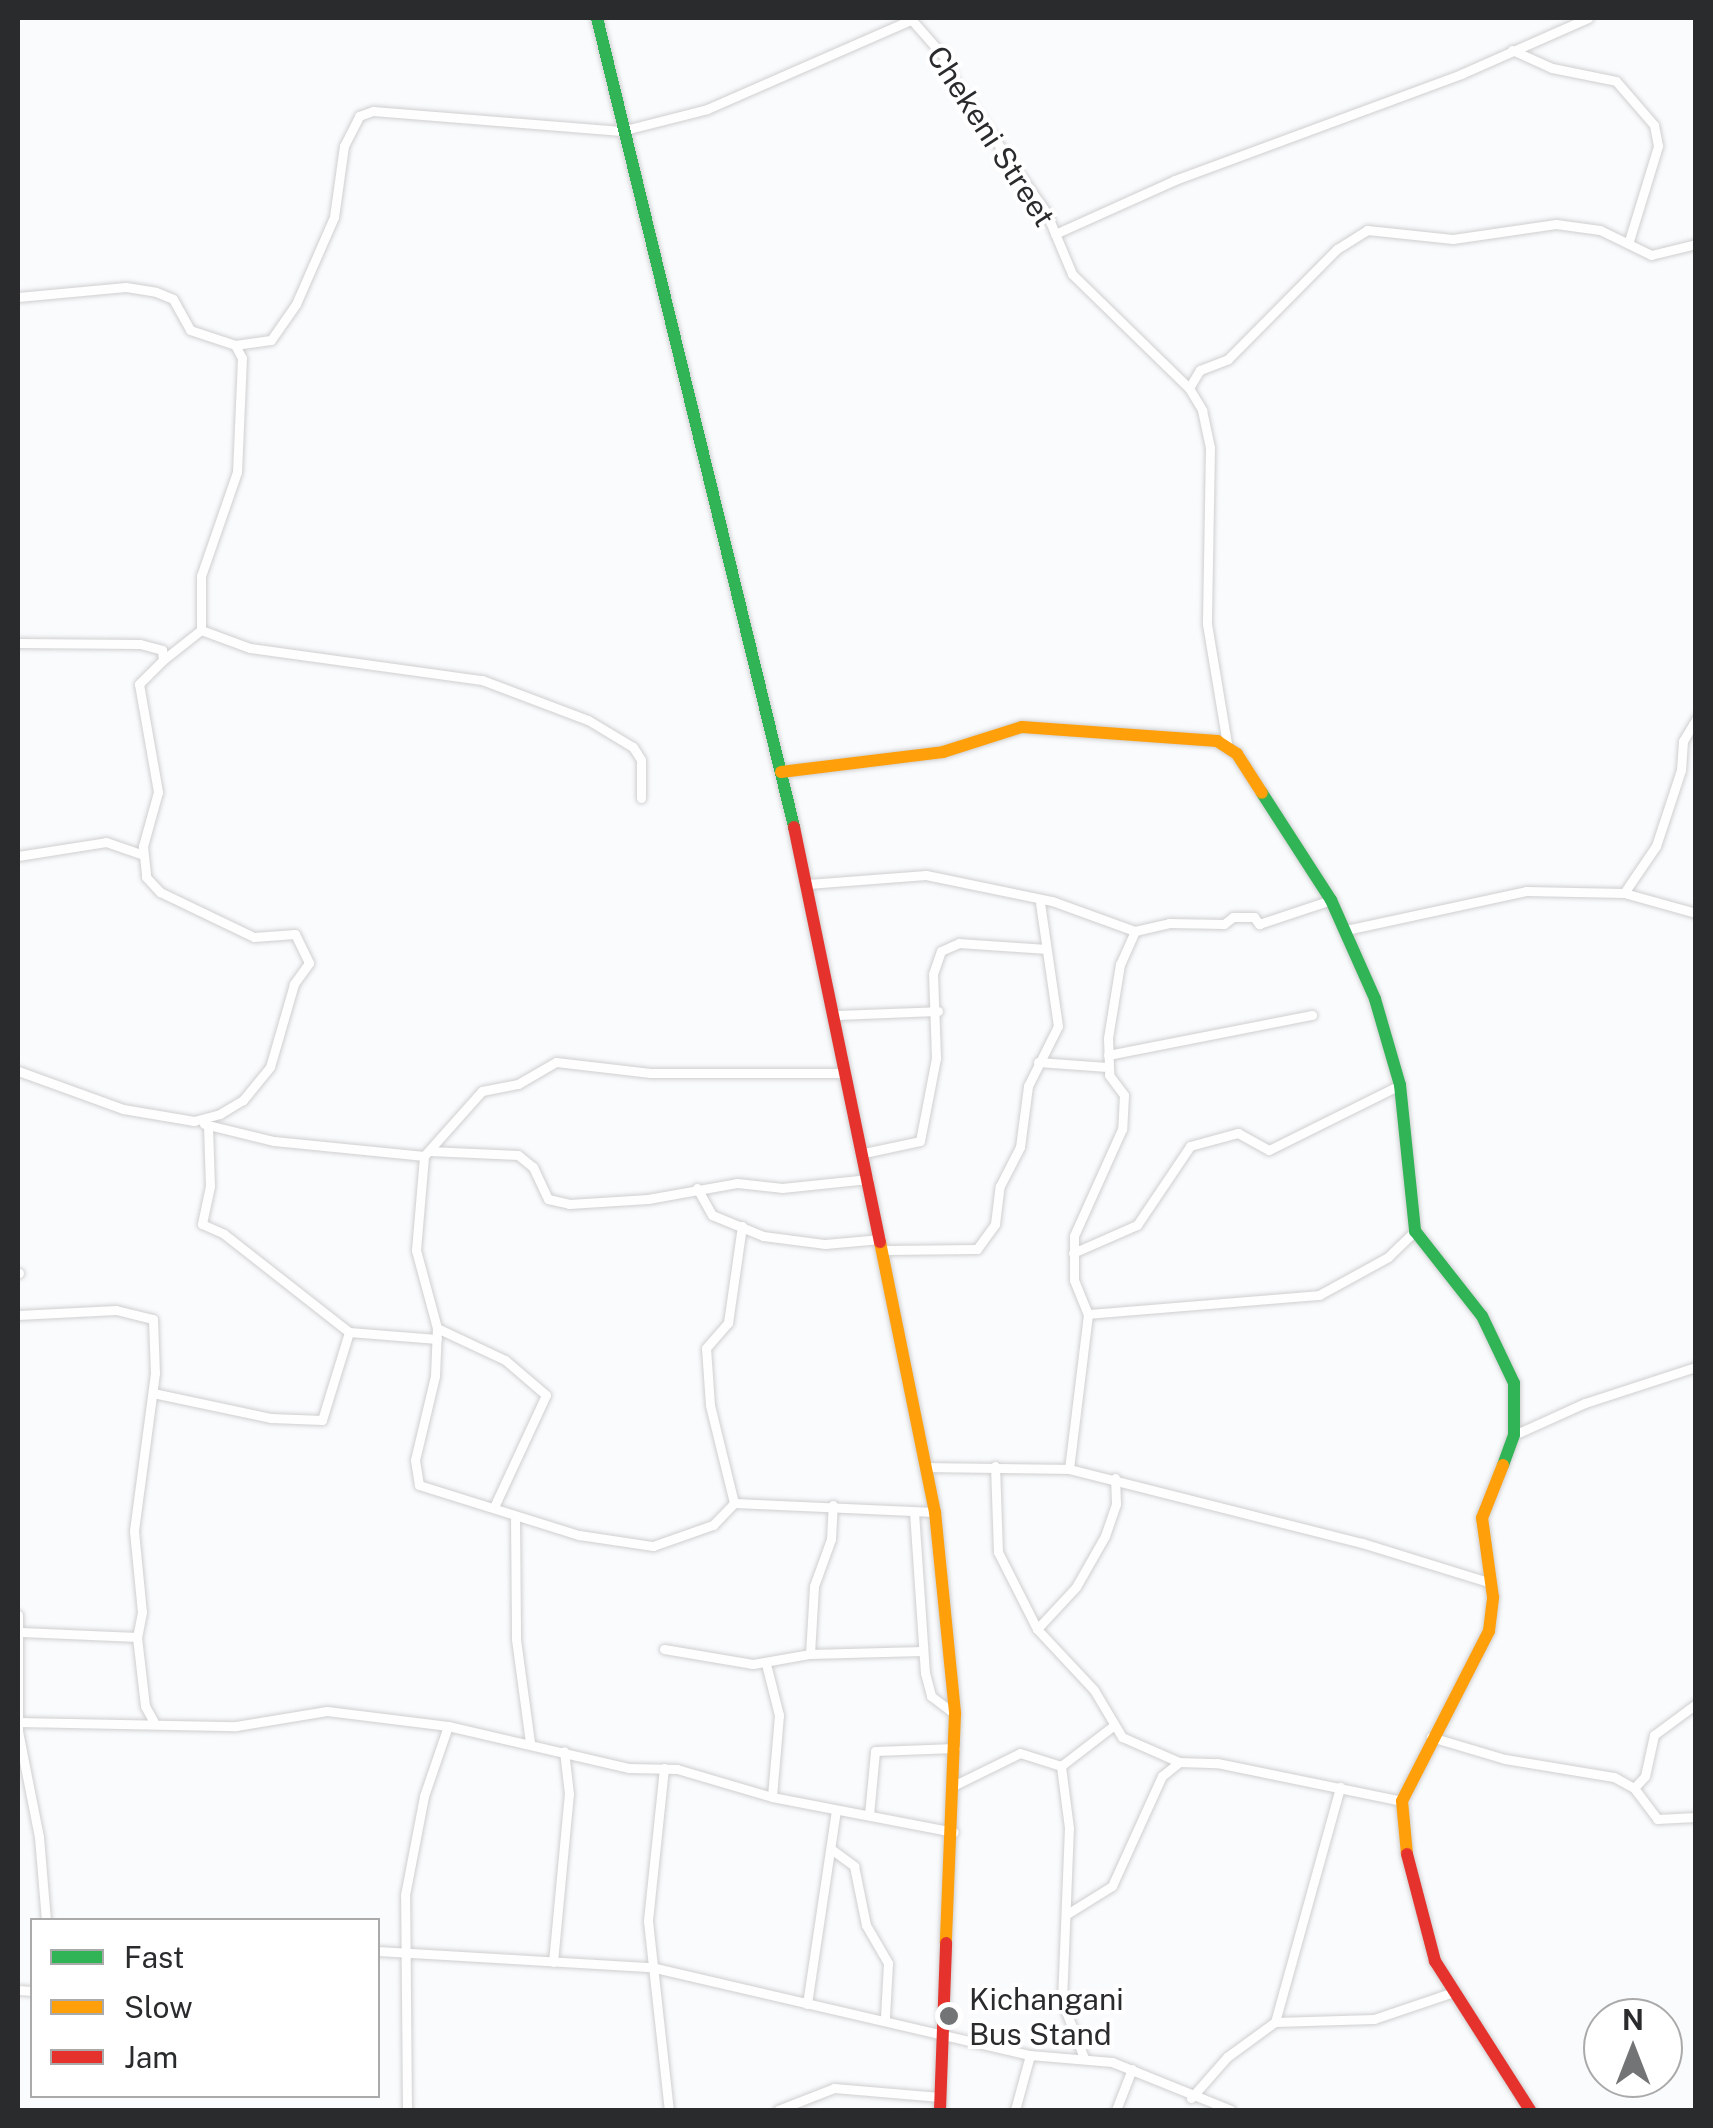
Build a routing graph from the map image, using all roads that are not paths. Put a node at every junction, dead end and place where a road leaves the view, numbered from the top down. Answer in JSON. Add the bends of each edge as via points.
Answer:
{"nodes":[{"id":1,"x":597,"y":18,"type":"edge"},
{"id":2,"x":1588,"y":18,"type":"edge"},
{"id":3,"x":910,"y":19,"type":"edge"},
{"id":4,"x":1512,"y":50,"type":"junction"},
{"id":5,"x":621,"y":131,"type":"junction"},
{"id":6,"x":1055,"y":234,"type":"junction"},
{"id":7,"x":1628,"y":244,"type":"junction"},
{"id":8,"x":1696,"y":244,"type":"edge"},
{"id":9,"x":18,"y":296,"type":"edge"},
{"id":10,"x":235,"y":344,"type":"junction"},
{"id":11,"x":1189,"y":388,"type":"junction"},
{"id":12,"x":200,"y":630,"type":"junction"},
{"id":13,"x":18,"y":643,"type":"edge"},
{"id":14,"x":163,"y":660,"type":"junction"},
{"id":15,"x":1696,"y":718,"type":"edge"},
{"id":16,"x":1227,"y":744,"type":"junction"},
{"id":17,"x":781,"y":772,"type":"junction"},
{"id":18,"x":641,"y":798,"type":"dead end"},
{"id":19,"x":143,"y":854,"type":"junction"},
{"id":20,"x":18,"y":856,"type":"edge"},
{"id":21,"x":808,"y":884,"type":"junction"},
{"id":22,"x":1624,"y":893,"type":"junction"},
{"id":23,"x":1331,"y":900,"type":"junction"},
{"id":24,"x":1040,"y":903,"type":"junction"},
{"id":25,"x":1696,"y":913,"type":"edge"},
{"id":26,"x":1346,"y":930,"type":"junction"},
{"id":27,"x":1135,"y":931,"type":"junction"},
{"id":28,"x":1046,"y":950,"type":"junction"},
{"id":29,"x":938,"y":1012,"type":"junction"},
{"id":30,"x":835,"y":1015,"type":"junction"},
{"id":31,"x":1312,"y":1015,"type":"dead end"},
{"id":32,"x":1108,"y":1055,"type":"junction"},
{"id":33,"x":1038,"y":1062,"type":"junction"},
{"id":34,"x":1107,"y":1067,"type":"junction"},
{"id":35,"x":18,"y":1072,"type":"edge"},
{"id":36,"x":846,"y":1073,"type":"junction"},
{"id":37,"x":1400,"y":1085,"type":"junction"},
{"id":38,"x":194,"y":1121,"type":"junction"},
{"id":39,"x":208,"y":1126,"type":"junction"},
{"id":40,"x":864,"y":1153,"type":"junction"},
{"id":41,"x":426,"y":1154,"type":"junction"},
{"id":42,"x":872,"y":1178,"type":"junction"},
{"id":43,"x":697,"y":1188,"type":"junction"},
{"id":44,"x":742,"y":1226,"type":"junction"},
{"id":45,"x":1415,"y":1231,"type":"junction"},
{"id":46,"x":886,"y":1244,"type":"junction"},
{"id":47,"x":1072,"y":1253,"type":"junction"},
{"id":48,"x":1088,"y":1314,"type":"junction"},
{"id":49,"x":18,"y":1315,"type":"edge"},
{"id":50,"x":350,"y":1332,"type":"junction"},
{"id":51,"x":437,"y":1333,"type":"junction"},
{"id":52,"x":1696,"y":1367,"type":"edge"},
{"id":53,"x":154,"y":1393,"type":"junction"},
{"id":54,"x":1514,"y":1434,"type":"junction"},
{"id":55,"x":994,"y":1466,"type":"junction"},
{"id":56,"x":927,"y":1468,"type":"junction"},
{"id":57,"x":1069,"y":1469,"type":"junction"},
{"id":58,"x":1115,"y":1478,"type":"junction"},
{"id":59,"x":734,"y":1502,"type":"junction"},
{"id":60,"x":833,"y":1504,"type":"junction"},
{"id":61,"x":494,"y":1507,"type":"junction"},
{"id":62,"x":914,"y":1512,"type":"junction"},
{"id":63,"x":935,"y":1512,"type":"junction"},
{"id":64,"x":515,"y":1517,"type":"junction"},
{"id":65,"x":1491,"y":1583,"type":"junction"},
{"id":66,"x":18,"y":1615,"type":"edge"},
{"id":67,"x":1037,"y":1629,"type":"junction"},
{"id":68,"x":21,"y":1632,"type":"junction"},
{"id":69,"x":137,"y":1637,"type":"junction"},
{"id":70,"x":664,"y":1649,"type":"dead end"},
{"id":71,"x":922,"y":1651,"type":"junction"},
{"id":72,"x":810,"y":1654,"type":"junction"},
{"id":73,"x":766,"y":1664,"type":"junction"},
{"id":74,"x":20,"y":1685,"type":"edge"},
{"id":75,"x":1696,"y":1704,"type":"edge"},
{"id":76,"x":955,"y":1714,"type":"junction"},
{"id":77,"x":18,"y":1722,"type":"edge"},
{"id":78,"x":154,"y":1722,"type":"junction"},
{"id":79,"x":448,"y":1726,"type":"junction"},
{"id":80,"x":1112,"y":1726,"type":"junction"},
{"id":81,"x":1431,"y":1737,"type":"junction"},
{"id":82,"x":530,"y":1743,"type":"junction"},
{"id":83,"x":954,"y":1748,"type":"junction"},
{"id":84,"x":564,"y":1752,"type":"junction"},
{"id":85,"x":1179,"y":1762,"type":"junction"},
{"id":86,"x":1061,"y":1766,"type":"junction"},
{"id":87,"x":664,"y":1768,"type":"junction"},
{"id":88,"x":955,"y":1785,"type":"junction"},
{"id":89,"x":1340,"y":1787,"type":"junction"},
{"id":90,"x":1634,"y":1788,"type":"junction"},
{"id":91,"x":772,"y":1797,"type":"junction"},
{"id":92,"x":1402,"y":1801,"type":"junction"},
{"id":93,"x":836,"y":1810,"type":"junction"},
{"id":94,"x":869,"y":1815,"type":"junction"},
{"id":95,"x":1696,"y":1817,"type":"edge"},
{"id":96,"x":954,"y":1832,"type":"junction"},
{"id":97,"x":831,"y":1850,"type":"junction"},
{"id":98,"x":1066,"y":1914,"type":"junction"},
{"id":99,"x":46,"y":1918,"type":"edge"},
{"id":100,"x":380,"y":1951,"type":"edge"},
{"id":101,"x":404,"y":1953,"type":"junction"},
{"id":102,"x":553,"y":1962,"type":"junction"},
{"id":103,"x":651,"y":1967,"type":"junction"},
{"id":104,"x":1451,"y":1993,"type":"junction"},
{"id":105,"x":807,"y":2004,"type":"junction"},
{"id":106,"x":885,"y":2018,"type":"junction"},
{"id":107,"x":1275,"y":2022,"type":"junction"},
{"id":108,"x":942,"y":2032,"type":"junction"},
{"id":109,"x":1030,"y":2055,"type":"junction"},
{"id":110,"x":1084,"y":2058,"type":"junction"},
{"id":111,"x":1132,"y":2069,"type":"junction"},
{"id":112,"x":1191,"y":2098,"type":"junction"},
{"id":113,"x":940,"y":2104,"type":"edge"},
{"id":114,"x":407,"y":2110,"type":"edge"},
{"id":115,"x":669,"y":2110,"type":"edge"},
{"id":116,"x":778,"y":2110,"type":"edge"},
{"id":117,"x":1015,"y":2110,"type":"edge"},
{"id":118,"x":1116,"y":2110,"type":"edge"},
{"id":119,"x":1231,"y":2110,"type":"edge"},
{"id":120,"x":1530,"y":2110,"type":"edge"}],
"edges":[{"from":1,"to":5,"type":"street"},
{"from":2,"to":4,"type":"street"},
{"from":3,"to":5,"type":"street","via":[[707,108]]},
{"from":3,"to":6,"type":"street","name":"Chekeni Street","via":[[946,58],[954,83]]},
{"from":4,"to":6,"type":"street"},
{"from":4,"to":7,"type":"street","via":[[1552,68],[1616,81],[1654,125],[1658,146]]},
{"from":5,"to":10,"type":"street","via":[[359,116],[344,146],[334,217],[296,304],[271,340]]},
{"from":5,"to":17,"type":"street"},
{"from":6,"to":11,"type":"street","name":"Chekeni Street","via":[[1084,289]]},
{"from":7,"to":8,"type":"street","via":[[1651,255]]},
{"from":7,"to":11,"type":"street","via":[[1568,224],[1534,223],[1452,239],[1367,230],[1338,249],[1228,360],[1200,370]]},
{"from":9,"to":10,"type":"street","via":[[126,287],[156,292],[173,299],[190,330]]},
{"from":10,"to":12,"type":"street","via":[[242,358],[242,434],[201,576]]},
{"from":11,"to":16,"type":"street","via":[[1208,427],[1207,624]]},
{"from":12,"to":14,"type":"street"},
{"from":12,"to":18,"type":"street","via":[[250,648],[482,680],[588,720],[632,747],[640,760]]},
{"from":13,"to":14,"type":"street","via":[[140,644],[162,650]]},
{"from":14,"to":19,"type":"street","via":[[139,684],[158,792]]},
{"from":15,"to":22,"type":"street","via":[[1683,741],[1681,770],[1656,846]]},
{"from":16,"to":17,"type":"street","via":[[1022,726],[943,752]]},
{"from":16,"to":23,"type":"street"},
{"from":17,"to":21,"type":"street"},
{"from":19,"to":20,"type":"street","via":[[106,842]]},
{"from":19,"to":38,"type":"street","via":[[153,887],[254,937],[295,934],[309,954],[258,1086],[220,1114]]},
{"from":21,"to":24,"type":"street","via":[[926,875]]},
{"from":21,"to":30,"type":"street"},
{"from":22,"to":25,"type":"street"},
{"from":22,"to":26,"type":"street","via":[[1488,895]]},
{"from":23,"to":26,"type":"street"},
{"from":23,"to":27,"type":"street","via":[[1259,924],[1254,917],[1234,918]]},
{"from":24,"to":27,"type":"street","via":[[1052,901]]},
{"from":24,"to":28,"type":"street"},
{"from":26,"to":37,"type":"street"},
{"from":27,"to":32,"type":"street","via":[[1120,964]]},
{"from":28,"to":29,"type":"street","via":[[948,946],[933,974]]},
{"from":28,"to":33,"type":"street","via":[[1058,1017],[1056,1034]]},
{"from":29,"to":30,"type":"street"},
{"from":29,"to":40,"type":"street","via":[[920,1141]]},
{"from":30,"to":36,"type":"street"},
{"from":31,"to":32,"type":"street"},
{"from":32,"to":34,"type":"street"},
{"from":33,"to":34,"type":"street"},
{"from":33,"to":46,"type":"street","via":[[1020,1147],[1000,1186],[984,1244],[958,1252]]},
{"from":34,"to":47,"type":"street","via":[[1124,1096],[1124,1120],[1089,1195]]},
{"from":35,"to":38,"type":"street","via":[[123,1109]]},
{"from":36,"to":40,"type":"street"},
{"from":36,"to":41,"type":"street","via":[[650,1074],[556,1062],[518,1084],[482,1091]]},
{"from":37,"to":45,"type":"street"},
{"from":37,"to":47,"type":"street","via":[[1268,1150],[1238,1133],[1190,1146],[1137,1225]]},
{"from":38,"to":39,"type":"street"},
{"from":39,"to":41,"type":"street","via":[[274,1141]]},
{"from":39,"to":50,"type":"street","via":[[210,1186],[202,1224]]},
{"from":40,"to":42,"type":"street"},
{"from":41,"to":43,"type":"street","via":[[518,1155],[554,1203],[648,1199]]},
{"from":41,"to":51,"type":"street","via":[[416,1250]]},
{"from":42,"to":43,"type":"street"},
{"from":42,"to":46,"type":"street"},
{"from":43,"to":44,"type":"street","via":[[712,1216]]},
{"from":44,"to":46,"type":"street","via":[[790,1241]]},
{"from":44,"to":59,"type":"street","via":[[728,1323],[706,1348],[710,1405]]},
{"from":45,"to":48,"type":"street","via":[[1367,1271],[1307,1298],[1210,1308],[1135,1305],[1105,1316]]},
{"from":45,"to":54,"type":"street","via":[[1469,1296],[1503,1352],[1516,1395]]},
{"from":46,"to":56,"type":"street"},
{"from":47,"to":48,"type":"street"},
{"from":48,"to":57,"type":"street"},
{"from":49,"to":53,"type":"street","via":[[30,1309],[143,1312],[154,1319],[158,1337]]},
{"from":50,"to":51,"type":"street"},
{"from":50,"to":53,"type":"street","via":[[322,1420],[272,1418]]},
{"from":51,"to":61,"type":"street","via":[[416,1480]]},
{"from":51,"to":61,"type":"street","via":[[505,1360],[546,1395]]},
{"from":52,"to":54,"type":"street"},
{"from":53,"to":69,"type":"street","via":[[134,1531],[142,1612]]},
{"from":54,"to":65,"type":"street","via":[[1482,1518]]},
{"from":55,"to":56,"type":"street"},
{"from":55,"to":57,"type":"street"},
{"from":55,"to":67,"type":"street","via":[[998,1552]]},
{"from":56,"to":63,"type":"street"},
{"from":57,"to":58,"type":"street"},
{"from":58,"to":65,"type":"street"},
{"from":58,"to":67,"type":"street","via":[[1105,1536],[1076,1587]]},
{"from":59,"to":60,"type":"street"},
{"from":59,"to":64,"type":"street","via":[[713,1525],[653,1546],[616,1544]]},
{"from":60,"to":62,"type":"street"},
{"from":60,"to":72,"type":"street","via":[[831,1540],[814,1586]]},
{"from":61,"to":64,"type":"street"},
{"from":62,"to":63,"type":"street"},
{"from":62,"to":71,"type":"street"},
{"from":63,"to":76,"type":"street"},
{"from":64,"to":82,"type":"street","via":[[516,1639]]},
{"from":65,"to":81,"type":"street","via":[[1488,1631]]},
{"from":66,"to":68,"type":"street"},
{"from":67,"to":80,"type":"street","via":[[1094,1690]]},
{"from":68,"to":69,"type":"street"},
{"from":68,"to":74,"type":"street"},
{"from":69,"to":78,"type":"street","via":[[145,1706]]},
{"from":70,"to":73,"type":"street"},
{"from":71,"to":72,"type":"street"},
{"from":71,"to":76,"type":"street","via":[[932,1696]]},
{"from":72,"to":73,"type":"street"},
{"from":73,"to":91,"type":"street","via":[[779,1715]]},
{"from":74,"to":77,"type":"street"},
{"from":75,"to":90,"type":"street","via":[[1654,1735],[1645,1776]]},
{"from":76,"to":83,"type":"street"},
{"from":77,"to":78,"type":"street"},
{"from":77,"to":99,"type":"street"},
{"from":78,"to":79,"type":"street","via":[[236,1726],[318,1710]]},
{"from":79,"to":82,"type":"street"},
{"from":79,"to":101,"type":"street","via":[[421,1810],[405,1895]]},
{"from":80,"to":85,"type":"street"},
{"from":80,"to":86,"type":"street"},
{"from":81,"to":90,"type":"street","via":[[1505,1759],[1614,1777]]},
{"from":81,"to":92,"type":"street"},
{"from":82,"to":84,"type":"street"},
{"from":83,"to":88,"type":"street"},
{"from":83,"to":94,"type":"street","via":[[875,1751],[869,1761]]},
{"from":84,"to":87,"type":"street","via":[[629,1768]]},
{"from":84,"to":102,"type":"street","via":[[568,1794]]},
{"from":85,"to":89,"type":"street"},
{"from":85,"to":98,"type":"street","via":[[1162,1776],[1112,1886]]},
{"from":86,"to":88,"type":"street","via":[[1020,1753]]},
{"from":86,"to":98,"type":"street"},
{"from":87,"to":91,"type":"street"},
{"from":87,"to":103,"type":"street","via":[[650,1885]]},
{"from":88,"to":96,"type":"street"},
{"from":89,"to":92,"type":"street"},
{"from":89,"to":107,"type":"street"},
{"from":90,"to":95,"type":"street","via":[[1657,1819]]},
{"from":91,"to":93,"type":"street"},
{"from":92,"to":104,"type":"street","via":[[1412,1882]]},
{"from":93,"to":94,"type":"street"},
{"from":93,"to":97,"type":"street"},
{"from":94,"to":96,"type":"street"},
{"from":96,"to":108,"type":"street"},
{"from":97,"to":105,"type":"street"},
{"from":97,"to":106,"type":"street","via":[[854,1866],[866,1925],[888,1963]]},
{"from":98,"to":110,"type":"street","via":[[1063,2008]]},
{"from":100,"to":101,"type":"street"},
{"from":101,"to":102,"type":"street"},
{"from":101,"to":114,"type":"street"},
{"from":102,"to":103,"type":"street"},
{"from":103,"to":105,"type":"street"},
{"from":103,"to":115,"type":"street"},
{"from":104,"to":107,"type":"street","via":[[1374,2019]]},
{"from":104,"to":120,"type":"street"},
{"from":105,"to":106,"type":"street"},
{"from":106,"to":108,"type":"street"},
{"from":107,"to":112,"type":"street","via":[[1227,2057]]},
{"from":108,"to":109,"type":"street"},
{"from":108,"to":113,"type":"street"},
{"from":109,"to":110,"type":"street"},
{"from":109,"to":117,"type":"street"},
{"from":110,"to":111,"type":"street"},
{"from":111,"to":112,"type":"street"},
{"from":111,"to":118,"type":"street"},
{"from":112,"to":119,"type":"street"},
{"from":113,"to":116,"type":"street","via":[[834,2088]]}]}
